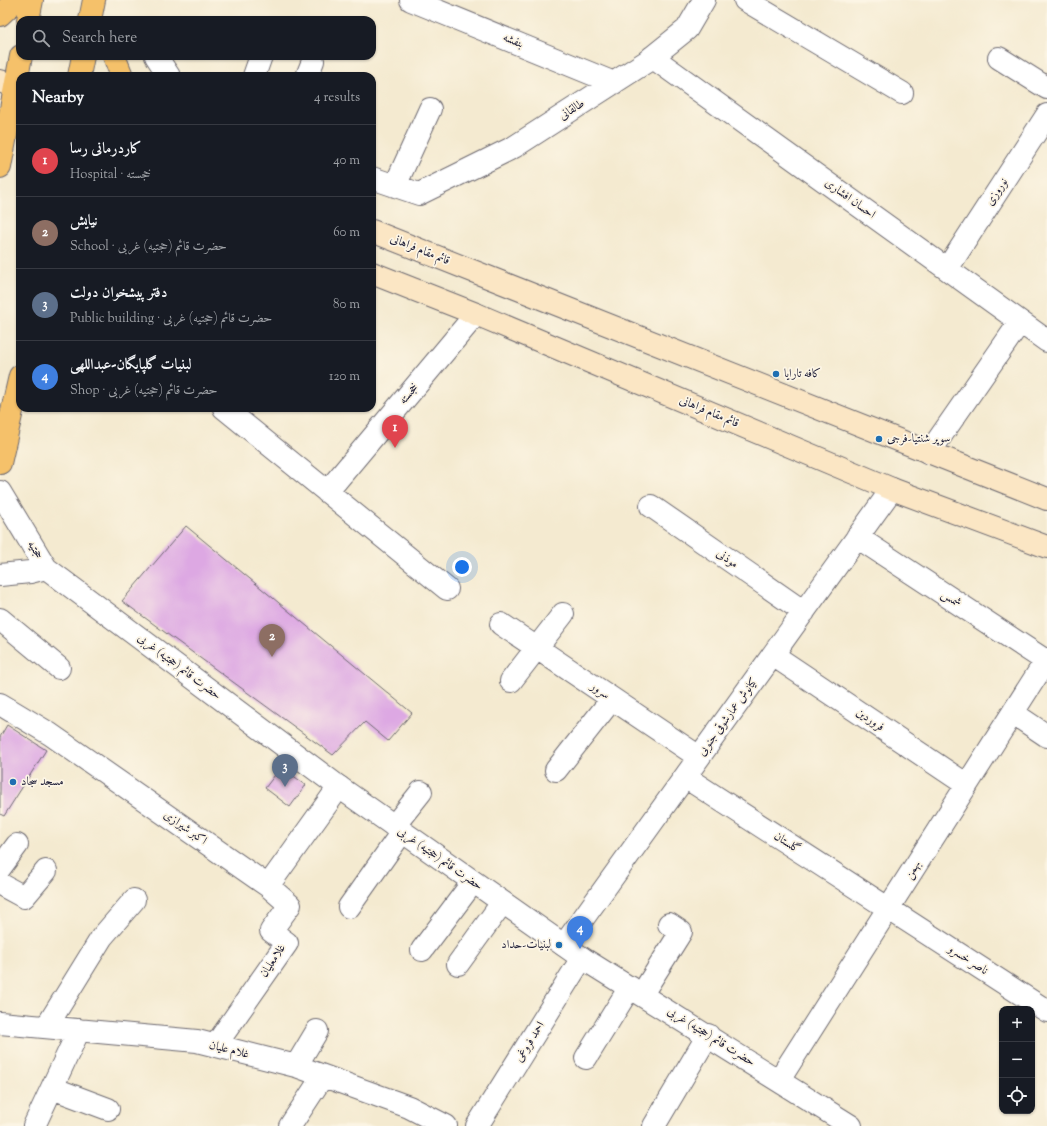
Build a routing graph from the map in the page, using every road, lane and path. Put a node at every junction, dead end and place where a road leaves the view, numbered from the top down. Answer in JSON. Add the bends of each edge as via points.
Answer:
{"nodes":[{"id":1,"x":16,"y":0,"type":"edge"},
{"id":2,"x":32,"y":0,"type":"edge"},
{"id":3,"x":94,"y":0,"type":"edge"},
{"id":4,"x":102,"y":0,"type":"edge"},
{"id":5,"x":704,"y":0,"type":"edge"},
{"id":6,"x":745,"y":0,"type":"edge"},
{"id":7,"x":418,"y":1,"type":"edge"},
{"id":8,"x":0,"y":15,"type":"edge"},
{"id":9,"x":29,"y":16,"type":"edge"},
{"id":10,"x":91,"y":16,"type":"edge"},
{"id":11,"x":104,"y":16,"type":"edge"},
{"id":12,"x":652,"y":57,"type":"junction"},
{"id":13,"x":999,"y":58,"type":"dead end"},
{"id":14,"x":20,"y":60,"type":"edge"},
{"id":15,"x":82,"y":60,"type":"edge"},
{"id":16,"x":116,"y":60,"type":"edge"},
{"id":17,"x":159,"y":60,"type":"edge"},
{"id":18,"x":260,"y":60,"type":"edge"},
{"id":19,"x":16,"y":72,"type":"edge"},
{"id":20,"x":80,"y":72,"type":"edge"},
{"id":21,"x":120,"y":72,"type":"edge"},
{"id":22,"x":166,"y":72,"type":"edge"},
{"id":23,"x":255,"y":72,"type":"edge"},
{"id":24,"x":16,"y":73,"type":"edge"},
{"id":25,"x":614,"y":83,"type":"junction"},
{"id":26,"x":12,"y":86,"type":"edge"},
{"id":27,"x":1047,"y":88,"type":"edge"},
{"id":28,"x":902,"y":93,"type":"dead end"},
{"id":29,"x":430,"y":109,"type":"dead end"},
{"id":30,"x":1047,"y":115,"type":"edge"},
{"id":31,"x":9,"y":126,"type":"edge"},
{"id":32,"x":0,"y":167,"type":"edge"},
{"id":33,"x":376,"y":179,"type":"edge"},
{"id":34,"x":395,"y":186,"type":"junction"},
{"id":35,"x":376,"y":233,"type":"edge"},
{"id":36,"x":947,"y":269,"type":"junction"},
{"id":37,"x":376,"y":275,"type":"edge"},
{"id":38,"x":476,"y":314,"type":"junction"},
{"id":39,"x":1020,"y":322,"type":"junction"},
{"id":40,"x":1047,"y":342,"type":"edge"},
{"id":41,"x":16,"y":394,"type":"edge"},
{"id":42,"x":229,"y":412,"type":"edge"},
{"id":43,"x":929,"y":453,"type":"junction"},
{"id":44,"x":0,"y":464,"type":"edge"},
{"id":45,"x":892,"y":489,"type":"junction"},
{"id":46,"x":0,"y":492,"type":"edge"},
{"id":47,"x":328,"y":492,"type":"junction"},
{"id":48,"x":1047,"y":499,"type":"edge"},
{"id":49,"x":651,"y":506,"type":"dead end"},
{"id":50,"x":857,"y":537,"type":"junction"},
{"id":51,"x":1047,"y":547,"type":"edge"},
{"id":52,"x":46,"y":568,"type":"junction"},
{"id":53,"x":0,"y":575,"type":"edge"},
{"id":54,"x":447,"y":589,"type":"dead end"},
{"id":55,"x":804,"y":612,"type":"junction"},
{"id":56,"x":563,"y":614,"type":"dead end"},
{"id":57,"x":0,"y":619,"type":"edge"},
{"id":58,"x":501,"y":624,"type":"dead end"},
{"id":59,"x":537,"y":648,"type":"junction"},
{"id":60,"x":773,"y":655,"type":"junction"},
{"id":61,"x":1046,"y":660,"type":"edge"},
{"id":62,"x":59,"y":668,"type":"dead end"},
{"id":63,"x":511,"y":681,"type":"dead end"},
{"id":64,"x":612,"y":699,"type":"junction"},
{"id":65,"x":0,"y":704,"type":"edge"},
{"id":66,"x":1012,"y":713,"type":"junction"},
{"id":67,"x":1047,"y":736,"type":"edge"},
{"id":68,"x":699,"y":757,"type":"junction"},
{"id":69,"x":556,"y":770,"type":"dead end"},
{"id":70,"x":685,"y":777,"type":"junction"},
{"id":71,"x":967,"y":785,"type":"junction"},
{"id":72,"x":339,"y":787,"type":"junction"},
{"id":73,"x":421,"y":792,"type":"dead end"},
{"id":74,"x":398,"y":829,"type":"junction"},
{"id":75,"x":17,"y":845,"type":"dead end"},
{"id":76,"x":0,"y":868,"type":"edge"},
{"id":77,"x":46,"y":871,"type":"dead end"},
{"id":78,"x":473,"y":882,"type":"junction"},
{"id":79,"x":0,"y":884,"type":"edge"},
{"id":80,"x":268,"y":886,"type":"junction"},
{"id":81,"x":134,"y":900,"type":"dead end"},
{"id":82,"x":502,"y":903,"type":"junction"},
{"id":83,"x":349,"y":907,"type":"dead end"},
{"id":84,"x":888,"y":909,"type":"junction"},
{"id":85,"x":669,"y":924,"type":"dead end"},
{"id":86,"x":564,"y":945,"type":"junction"},
{"id":87,"x":422,"y":950,"type":"dead end"},
{"id":88,"x":582,"y":958,"type":"junction"},
{"id":89,"x":458,"y":964,"type":"dead end"},
{"id":90,"x":636,"y":991,"type":"junction"},
{"id":91,"x":1047,"y":1011,"type":"edge"},
{"id":92,"x":0,"y":1023,"type":"edge"},
{"id":93,"x":47,"y":1026,"type":"junction"},
{"id":94,"x":79,"y":1030,"type":"junction"},
{"id":95,"x":317,"y":1032,"type":"dead end"},
{"id":96,"x":708,"y":1036,"type":"junction"},
{"id":97,"x":215,"y":1046,"type":"junction"},
{"id":98,"x":586,"y":1058,"type":"dead end"},
{"id":99,"x":296,"y":1066,"type":"junction"},
{"id":100,"x":323,"y":1076,"type":"junction"},
{"id":101,"x":779,"y":1080,"type":"junction"},
{"id":102,"x":52,"y":1088,"type":"junction"},
{"id":103,"x":108,"y":1109,"type":"dead end"},
{"id":104,"x":845,"y":1124,"type":"edge"},
{"id":105,"x":34,"y":1126,"type":"edge"},
{"id":106,"x":290,"y":1126,"type":"edge"},
{"id":107,"x":446,"y":1126,"type":"edge"},
{"id":108,"x":477,"y":1126,"type":"edge"},
{"id":109,"x":654,"y":1126,"type":"edge"}],
"edges":[{"from":1,"to":8,"type":"main road"},
{"from":2,"to":9,"type":"main road"},
{"from":3,"to":10,"type":"main road"},
{"from":4,"to":11,"type":"main road"},
{"from":5,"to":12,"type":"street","name":"طالقانی","via":[[687,29]]},
{"from":6,"to":28,"type":"street"},
{"from":7,"to":25,"type":"street","name":"بنفشه"},
{"from":12,"to":25,"type":"street","name":"طالقانی"},
{"from":12,"to":36,"type":"street","name":"احسان افشاری"},
{"from":13,"to":27,"type":"street"},
{"from":14,"to":19,"type":"main road"},
{"from":15,"to":20,"type":"main road"},
{"from":16,"to":21,"type":"main road"},
{"from":17,"to":22,"type":"street"},
{"from":18,"to":23,"type":"street"},
{"from":24,"to":26,"type":"main road"},
{"from":25,"to":34,"type":"street","name":"طالقانی","via":[[514,147],[419,194]]},
{"from":26,"to":31,"type":"main road"},
{"from":29,"to":34,"type":"street"},
{"from":30,"to":36,"type":"street","name":"نوروزی"},
{"from":31,"to":32,"type":"main road"},
{"from":33,"to":34,"type":"street"},
{"from":35,"to":43,"type":"main road","name":"قائم مقام فراهانی"},
{"from":36,"to":39,"type":"street","name":"احسان افشاری"},
{"from":37,"to":38,"type":"main road","name":"قائم مقام فراهانی"},
{"from":38,"to":45,"type":"main road","name":"قائم مقام فراهانی"},
{"from":38,"to":47,"type":"street","name":"خجسته"},
{"from":39,"to":40,"type":"street","name":"احسان افشاری"},
{"from":39,"to":43,"type":"street"},
{"from":41,"to":44,"type":"main road"},
{"from":42,"to":47,"type":"street"},
{"from":43,"to":48,"type":"main road","name":"قائم مقام فراهانی"},
{"from":45,"to":50,"type":"street","name":"کیانوش عمارشوقی جنوبی"},
{"from":45,"to":51,"type":"main road","name":"قائم مقام فراهانی"},
{"from":46,"to":52,"type":"street","name":"حجتیه"},
{"from":47,"to":54,"type":"street"},
{"from":49,"to":55,"type":"street","name":"موذنی"},
{"from":50,"to":55,"type":"street","name":"کیانوش عمارشوقی جنوبی"},
{"from":50,"to":61,"type":"street","name":"شمس"},
{"from":52,"to":53,"type":"street","name":"حجتیه"},
{"from":52,"to":72,"type":"street","name":"حضرت قائم (حجتیه) غربی"},
{"from":55,"to":60,"type":"street","name":"کیانوش عمارشوقی جنوبی"},
{"from":56,"to":59,"type":"street"},
{"from":57,"to":62,"type":"street"},
{"from":58,"to":59,"type":"street","name":"سرور"},
{"from":59,"to":63,"type":"street"},
{"from":59,"to":64,"type":"street","name":"سرور"},
{"from":60,"to":68,"type":"street","name":"کیانوش عمارشوقی جنوبی"},
{"from":60,"to":71,"type":"street","name":"فروردین"},
{"from":61,"to":66,"type":"street","name":"بهمن"},
{"from":64,"to":68,"type":"street","name":"سرور"},
{"from":64,"to":69,"type":"street"},
{"from":65,"to":80,"type":"street","name":"اکبر شیرازی","via":[[50,734]]},
{"from":66,"to":67,"type":"street"},
{"from":66,"to":71,"type":"street","name":"بهمن"},
{"from":68,"to":70,"type":"street","name":"کیانوش عمارشوقی جنوبی"},
{"from":70,"to":84,"type":"street","name":"گلستان"},
{"from":70,"to":86,"type":"street","name":"کیانوش عمارشوقی جنوبی"},
{"from":71,"to":84,"type":"street","name":"بهمن"},
{"from":72,"to":74,"type":"street","name":"حضرت قائم (حجتیه) غربی"},
{"from":72,"to":80,"type":"street"},
{"from":73,"to":74,"type":"street"},
{"from":74,"to":78,"type":"street","name":"حضرت قائم (حجتیه) غربی"},
{"from":74,"to":83,"type":"street"},
{"from":75,"to":76,"type":"street"},
{"from":77,"to":79,"type":"street","via":[[24,897]]},
{"from":78,"to":82,"type":"street","name":"حضرت قائم (حجتیه) غربی"},
{"from":78,"to":87,"type":"street"},
{"from":80,"to":97,"type":"street","name":"غلامعلیان","via":[[290,905],[270,931],[287,942]]},
{"from":81,"to":93,"type":"street","via":[[102,937]]},
{"from":82,"to":86,"type":"street","name":"حضرت قائم (حجتیه) غربی"},
{"from":82,"to":89,"type":"street"},
{"from":84,"to":91,"type":"street","name":"ناصر خسرو"},
{"from":84,"to":101,"type":"street","name":"بهمن"},
{"from":85,"to":90,"type":"street","via":[[681,932]]},
{"from":86,"to":88,"type":"street","name":"حضرت قائم (حجتیه) غربی"},
{"from":88,"to":90,"type":"street","name":"حضرت قائم (حجتیه) غربی"},
{"from":88,"to":108,"type":"street","name":"احمد فروغی"},
{"from":90,"to":96,"type":"street","name":"حضرت قائم (حجتیه) غربی"},
{"from":90,"to":98,"type":"street"},
{"from":92,"to":93,"type":"street","name":"غلام علیان"},
{"from":93,"to":94,"type":"street","name":"غلام علیان"},
{"from":94,"to":97,"type":"street","name":"غلام علیان","via":[[197,1041]]},
{"from":94,"to":102,"type":"street"},
{"from":95,"to":99,"type":"street"},
{"from":96,"to":101,"type":"street","name":"حضرت قائم (حجتیه) غربی"},
{"from":96,"to":109,"type":"street"},
{"from":97,"to":99,"type":"street","name":"غلام علیان"},
{"from":99,"to":100,"type":"street","name":"غلام علیان"},
{"from":100,"to":106,"type":"street"},
{"from":100,"to":107,"type":"street","name":"غلام علیان","via":[[409,1107]]},
{"from":101,"to":104,"type":"street","name":"حضرت قائم (حجتیه) غربی"},
{"from":102,"to":103,"type":"street"},
{"from":102,"to":105,"type":"street"}]}
